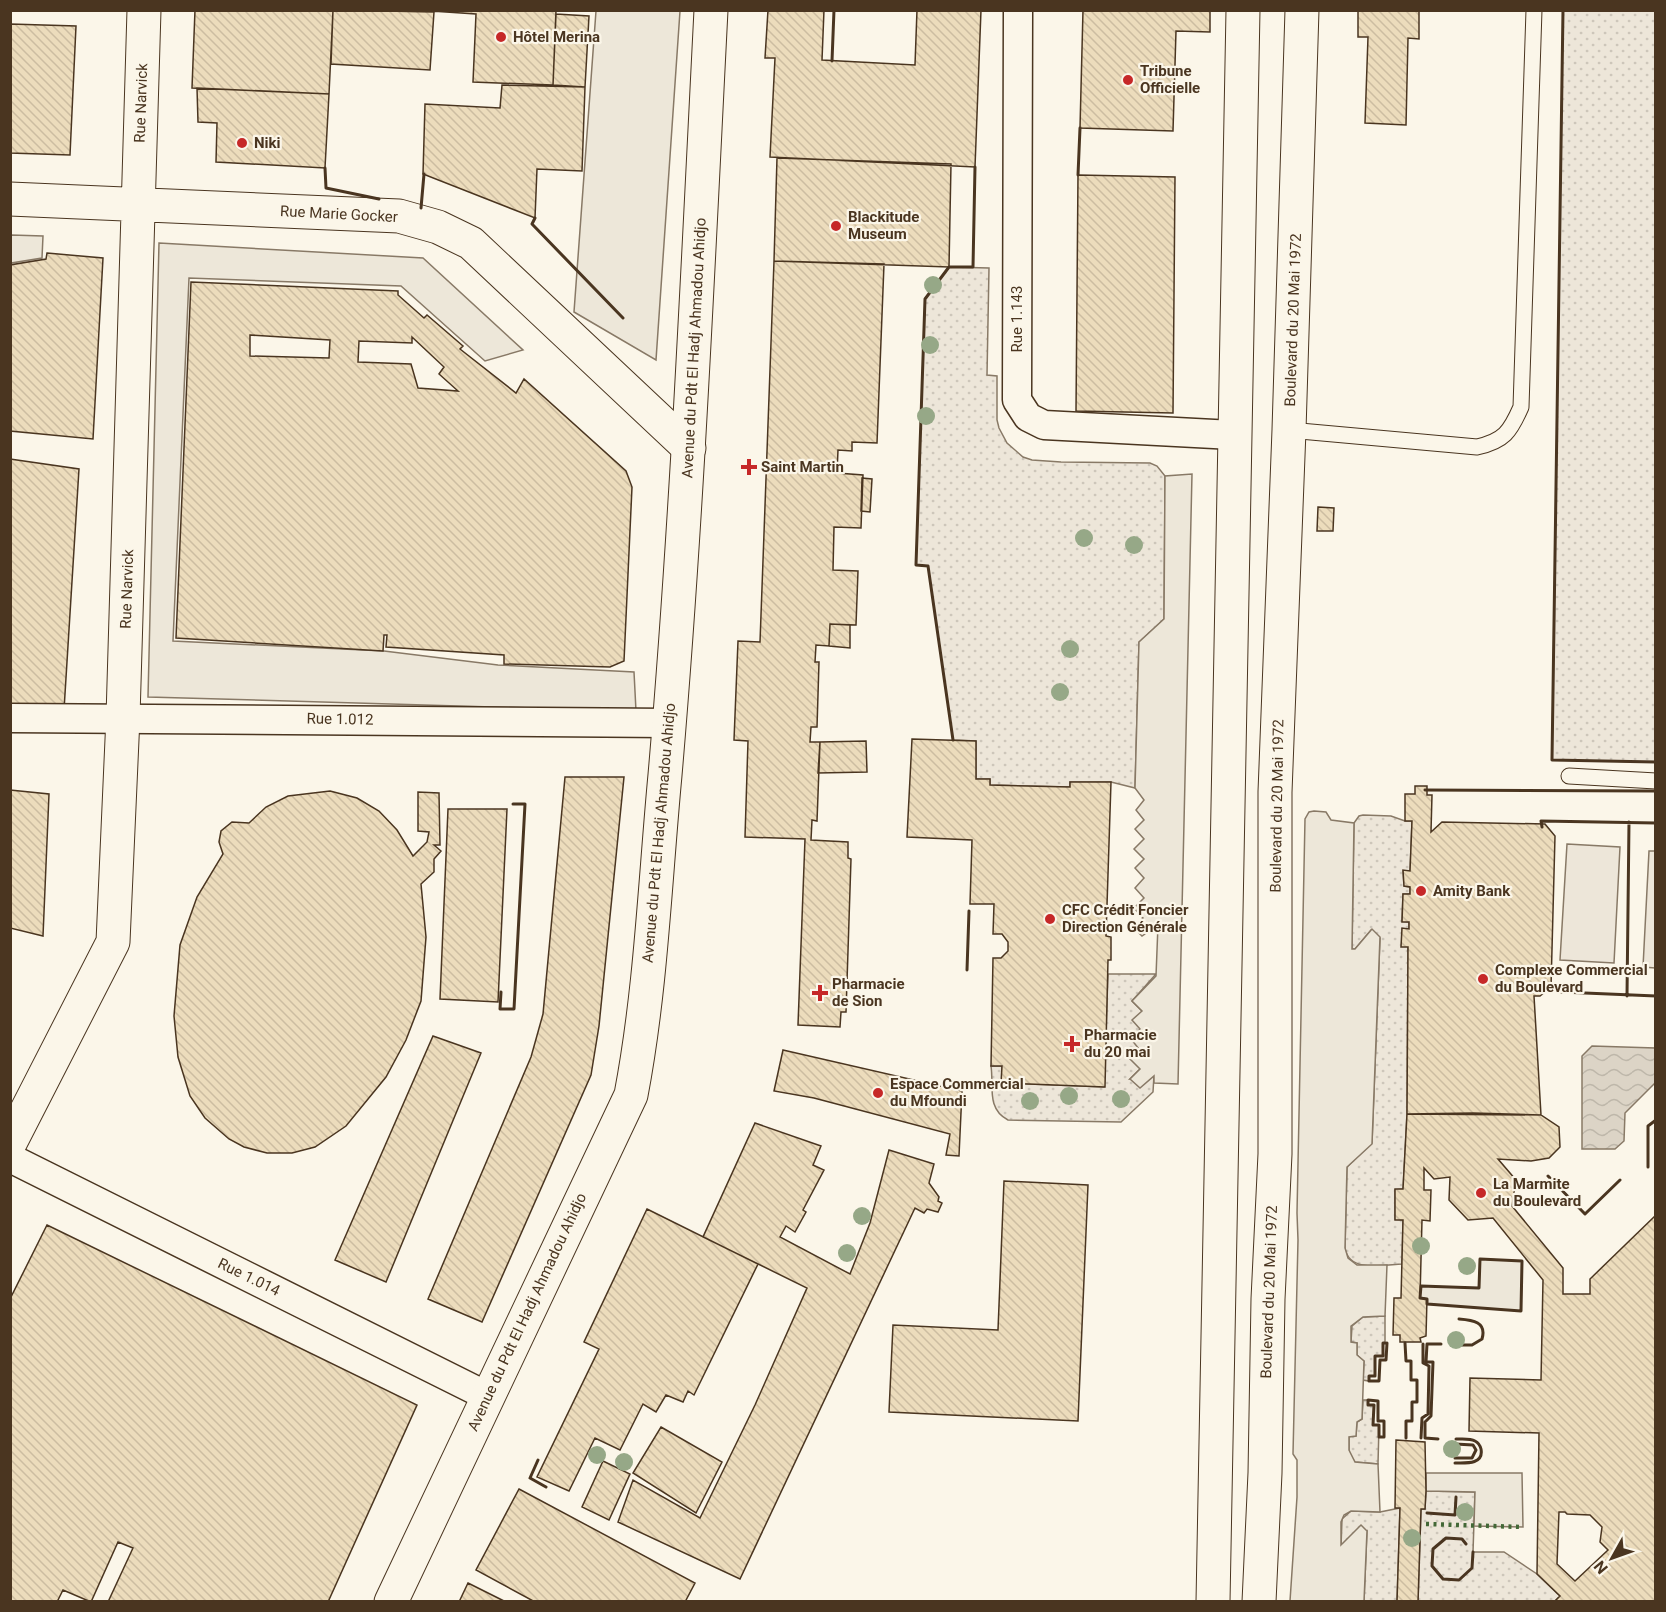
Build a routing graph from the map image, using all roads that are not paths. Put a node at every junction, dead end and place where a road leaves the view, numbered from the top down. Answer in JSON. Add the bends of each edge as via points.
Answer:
{"nodes":[{"id":1,"x":144,"y":10,"type":"edge"},
{"id":2,"x":711,"y":10,"type":"edge"},
{"id":3,"x":1018,"y":10,"type":"edge"},
{"id":4,"x":1243,"y":10,"type":"edge"},
{"id":5,"x":1302,"y":10,"type":"edge"},
{"id":6,"x":1534,"y":10,"type":"edge"},
{"id":7,"x":10,"y":199,"type":"edge"},
{"id":8,"x":138,"y":204,"type":"junction"},
{"id":9,"x":1289,"y":430,"type":"junction"},
{"id":10,"x":1233,"y":435,"type":"junction"},
{"id":11,"x":689,"y":448,"type":"junction"},
{"id":12,"x":123,"y":717,"type":"junction"},
{"id":13,"x":10,"y":718,"type":"edge"},
{"id":14,"x":669,"y":723,"type":"junction"},
{"id":15,"x":1569,"y":776,"type":"dead end"},
{"id":16,"x":1656,"y":781,"type":"edge"},
{"id":17,"x":10,"y":1143,"type":"edge"},
{"id":18,"x":10,"y":1158,"type":"edge"},
{"id":19,"x":487,"y":1396,"type":"junction"},
{"id":20,"x":391,"y":1602,"type":"edge"},
{"id":21,"x":1213,"y":1602,"type":"edge"},
{"id":22,"x":1260,"y":1602,"type":"edge"}],
"edges":[{"from":1,"to":8,"type":"main road","name":"Rue Narvick"},
{"from":2,"to":11,"type":"main road","name":"Avenue du Pdt El Hadj Ahmadou Ahidjo"},
{"from":3,"to":10,"type":"street","name":"Rue 1.143","via":[[1017,400],[1028,417],[1044,425]]},
{"from":4,"to":10,"type":"main road"},
{"from":5,"to":9,"type":"main road","name":"Boulevard du 20 Mai 1972"},
{"from":6,"to":9,"type":"lane","via":[[1521,407],[1512,426],[1495,443],[1477,447]]},
{"from":7,"to":8,"type":"main road","name":"Rue Marie Gocker"},
{"from":8,"to":11,"type":"main road","name":"Rue Marie Gocker","via":[[399,216],[438,227],[471,243]]},
{"from":8,"to":12,"type":"main road","name":"Rue Narvick"},
{"from":9,"to":22,"type":"main road","name":"Boulevard du 20 Mai 1972","via":[[1275,792],[1275,1154]]},
{"from":10,"to":21,"type":"main road"},
{"from":11,"to":14,"type":"main road","name":"Avenue du Pdt El Hadj Ahmadou Ahidjo"},
{"from":12,"to":13,"type":"street","name":"Rue 1.012"},
{"from":12,"to":14,"type":"street","name":"Rue 1.012"},
{"from":12,"to":17,"type":"main road","name":"Rue Narvick","via":[[113,942]]},
{"from":14,"to":19,"type":"main road","name":"Avenue du Pdt El Hadj Ahmadou Ahidjo","via":[[641,1041],[631,1095]]},
{"from":15,"to":16,"type":"lane"},
{"from":18,"to":19,"type":"street","name":"Rue 1.014"},
{"from":19,"to":20,"type":"main road","name":"Avenue du Pdt El Hadj Ahmadou Ahidjo"}]}
